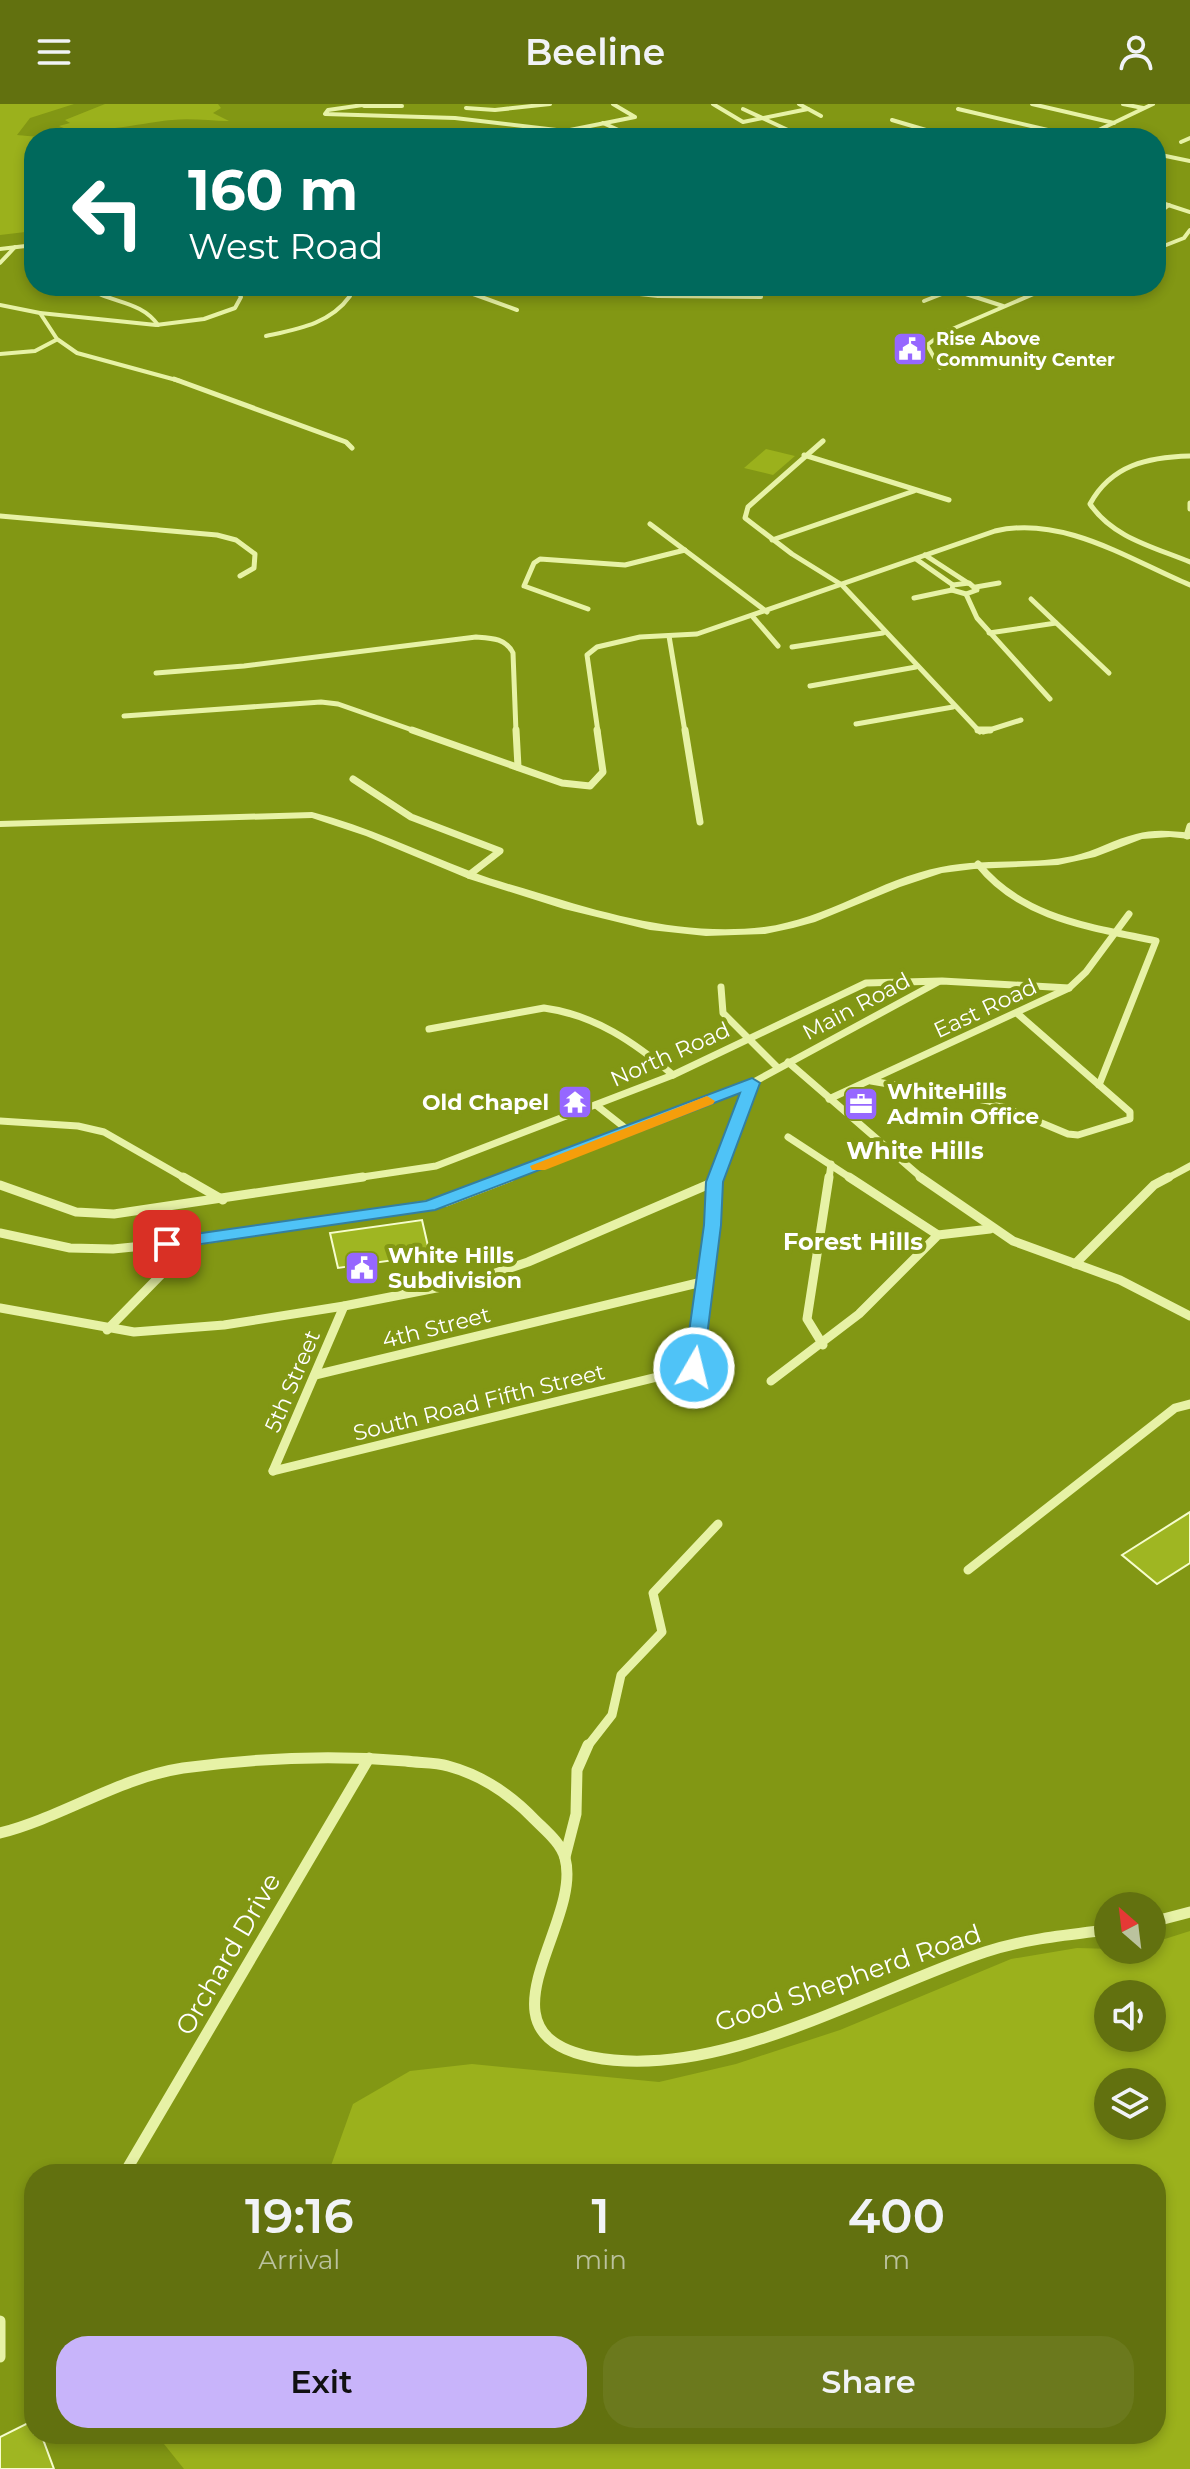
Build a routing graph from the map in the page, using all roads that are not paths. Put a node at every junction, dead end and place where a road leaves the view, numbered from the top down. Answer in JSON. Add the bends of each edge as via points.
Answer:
{"nodes":[{"id":1,"x":370,"y":104,"type":"edge"},
{"id":2,"x":550,"y":104,"type":"edge"},
{"id":3,"x":613,"y":104,"type":"edge"},
{"id":4,"x":799,"y":104,"type":"edge"},
{"id":5,"x":1032,"y":104,"type":"edge"},
{"id":6,"x":1123,"y":104,"type":"edge"},
{"id":7,"x":1153,"y":104,"type":"edge"},
{"id":8,"x":718,"y":105,"type":"edge"},
{"id":9,"x":359,"y":106,"type":"edge"},
{"id":10,"x":402,"y":106,"type":"dead end"},
{"id":11,"x":466,"y":108,"type":"dead end"},
{"id":12,"x":743,"y":109,"type":"dead end"},
{"id":13,"x":808,"y":109,"type":"junction"},
{"id":14,"x":958,"y":109,"type":"dead end"},
{"id":15,"x":1144,"y":109,"type":"junction"},
{"id":16,"x":495,"y":110,"type":"junction"},
{"id":17,"x":821,"y":116,"type":"dead end"},
{"id":18,"x":758,"y":118,"type":"junction"},
{"id":19,"x":892,"y":120,"type":"dead end"},
{"id":20,"x":486,"y":121,"type":"junction"},
{"id":21,"x":602,"y":123,"type":"junction"},
{"id":22,"x":1114,"y":123,"type":"junction"},
{"id":23,"x":541,"y":128,"type":"edge"},
{"id":24,"x":579,"y":128,"type":"edge"},
{"id":25,"x":613,"y":128,"type":"edge"},
{"id":26,"x":782,"y":128,"type":"edge"},
{"id":27,"x":919,"y":128,"type":"edge"},
{"id":28,"x":1039,"y":128,"type":"edge"},
{"id":29,"x":1103,"y":128,"type":"edge"},
{"id":30,"x":1190,"y":138,"type":"edge"},
{"id":31,"x":1181,"y":142,"type":"dead end"},
{"id":32,"x":1166,"y":156,"type":"edge"},
{"id":33,"x":1190,"y":161,"type":"edge"},
{"id":34,"x":1166,"y":204,"type":"edge"},
{"id":35,"x":1169,"y":205,"type":"junction"},
{"id":36,"x":1166,"y":207,"type":"edge"},
{"id":37,"x":1190,"y":212,"type":"edge"},
{"id":38,"x":1190,"y":230,"type":"edge"},
{"id":39,"x":1166,"y":245,"type":"edge"},
{"id":40,"x":24,"y":246,"type":"edge"},
{"id":41,"x":15,"y":247,"type":"junction"},
{"id":42,"x":0,"y":249,"type":"edge"},
{"id":43,"x":0,"y":263,"type":"edge"},
{"id":44,"x":102,"y":296,"type":"edge"},
{"id":45,"x":240,"y":296,"type":"edge"},
{"id":46,"x":350,"y":296,"type":"edge"},
{"id":47,"x":478,"y":296,"type":"edge"},
{"id":48,"x":658,"y":296,"type":"edge"},
{"id":49,"x":761,"y":296,"type":"edge"},
{"id":50,"x":937,"y":296,"type":"edge"},
{"id":51,"x":970,"y":296,"type":"edge"},
{"id":52,"x":1029,"y":296,"type":"edge"},
{"id":53,"x":924,"y":301,"type":"dead end"},
{"id":54,"x":0,"y":305,"type":"edge"},
{"id":55,"x":1004,"y":307,"type":"junction"},
{"id":56,"x":517,"y":310,"type":"dead end"},
{"id":57,"x":40,"y":313,"type":"junction"},
{"id":58,"x":158,"y":325,"type":"junction"},
{"id":59,"x":266,"y":336,"type":"dead end"},
{"id":60,"x":56,"y":340,"type":"junction"},
{"id":61,"x":0,"y":354,"type":"edge"},
{"id":62,"x":940,"y":368,"type":"dead end"},
{"id":63,"x":823,"y":441,"type":"dead end"},
{"id":64,"x":352,"y":448,"type":"dead end"},
{"id":65,"x":804,"y":455,"type":"junction"},
{"id":66,"x":1190,"y":456,"type":"edge"},
{"id":67,"x":915,"y":490,"type":"junction"},
{"id":68,"x":949,"y":500,"type":"dead end"},
{"id":69,"x":0,"y":516,"type":"edge"},
{"id":70,"x":650,"y":524,"type":"dead end"},
{"id":71,"x":772,"y":540,"type":"junction"},
{"id":72,"x":685,"y":550,"type":"junction"},
{"id":73,"x":925,"y":555,"type":"junction"},
{"id":74,"x":916,"y":559,"type":"junction"},
{"id":75,"x":1190,"y":562,"type":"edge"},
{"id":76,"x":240,"y":576,"type":"dead end"},
{"id":77,"x":999,"y":583,"type":"dead end"},
{"id":78,"x":842,"y":585,"type":"junction"},
{"id":79,"x":973,"y":585,"type":"junction"},
{"id":80,"x":1190,"y":585,"type":"edge"},
{"id":81,"x":953,"y":588,"type":"junction"},
{"id":82,"x":966,"y":594,"type":"junction"},
{"id":83,"x":914,"y":598,"type":"dead end"},
{"id":84,"x":1031,"y":599,"type":"dead end"},
{"id":85,"x":588,"y":609,"type":"dead end"},
{"id":86,"x":767,"y":612,"type":"junction"},
{"id":87,"x":753,"y":617,"type":"junction"},
{"id":88,"x":1056,"y":623,"type":"junction"},
{"id":89,"x":883,"y":633,"type":"junction"},
{"id":90,"x":989,"y":633,"type":"junction"},
{"id":91,"x":669,"y":636,"type":"junction"},
{"id":92,"x":778,"y":646,"type":"dead end"},
{"id":93,"x":792,"y":647,"type":"dead end"},
{"id":94,"x":916,"y":667,"type":"junction"},
{"id":95,"x":156,"y":673,"type":"dead end"},
{"id":96,"x":1109,"y":673,"type":"dead end"},
{"id":97,"x":810,"y":686,"type":"dead end"},
{"id":98,"x":1050,"y":699,"type":"dead end"},
{"id":99,"x":953,"y":707,"type":"junction"},
{"id":100,"x":124,"y":716,"type":"dead end"},
{"id":101,"x":1021,"y":720,"type":"dead end"},
{"id":102,"x":856,"y":724,"type":"dead end"},
{"id":103,"x":518,"y":767,"type":"junction"},
{"id":104,"x":353,"y":779,"type":"dead end"},
{"id":105,"x":700,"y":822,"type":"dead end"},
{"id":106,"x":0,"y":824,"type":"edge"},
{"id":107,"x":1189,"y":833,"type":"edge"},
{"id":108,"x":978,"y":864,"type":"junction"},
{"id":109,"x":469,"y":875,"type":"junction"},
{"id":110,"x":1129,"y":914,"type":"dead end"},
{"id":111,"x":1116,"y":932,"type":"junction"},
{"id":112,"x":942,"y":981,"type":"junction"},
{"id":113,"x":721,"y":987,"type":"dead end"},
{"id":114,"x":1069,"y":988,"type":"junction"},
{"id":115,"x":1018,"y":1014,"type":"junction"},
{"id":116,"x":429,"y":1029,"type":"dead end"},
{"id":117,"x":749,"y":1038,"type":"junction"},
{"id":118,"x":788,"y":1062,"type":"junction"},
{"id":119,"x":778,"y":1068,"type":"junction"},
{"id":120,"x":673,"y":1075,"type":"junction"},
{"id":121,"x":871,"y":1081,"type":"junction"},
{"id":122,"x":752,"y":1083,"type":"junction"},
{"id":123,"x":1099,"y":1085,"type":"junction"},
{"id":124,"x":829,"y":1099,"type":"junction"},
{"id":125,"x":596,"y":1105,"type":"junction"},
{"id":126,"x":0,"y":1121,"type":"edge"},
{"id":127,"x":629,"y":1131,"type":"junction"},
{"id":128,"x":788,"y":1137,"type":"dead end"},
{"id":129,"x":831,"y":1164,"type":"junction"},
{"id":130,"x":1190,"y":1166,"type":"edge"},
{"id":131,"x":714,"y":1182,"type":"junction"},
{"id":132,"x":0,"y":1185,"type":"edge"},
{"id":133,"x":223,"y":1200,"type":"junction"},
{"id":134,"x":991,"y":1229,"type":"junction"},
{"id":135,"x":0,"y":1233,"type":"edge"},
{"id":136,"x":938,"y":1235,"type":"junction"},
{"id":137,"x":194,"y":1241,"type":"junction"},
{"id":138,"x":1075,"y":1264,"type":"junction"},
{"id":139,"x":706,"y":1281,"type":"junction"},
{"id":140,"x":344,"y":1306,"type":"junction"},
{"id":141,"x":0,"y":1308,"type":"edge"},
{"id":142,"x":1190,"y":1316,"type":"edge"},
{"id":143,"x":107,"y":1330,"type":"junction"},
{"id":144,"x":823,"y":1345,"type":"junction"},
{"id":145,"x":315,"y":1375,"type":"junction"},
{"id":146,"x":771,"y":1381,"type":"dead end"},
{"id":147,"x":1190,"y":1404,"type":"edge"},
{"id":148,"x":273,"y":1471,"type":"joint"},
{"id":149,"x":718,"y":1524,"type":"dead end"},
{"id":150,"x":968,"y":1570,"type":"dead end"},
{"id":151,"x":369,"y":1758,"type":"junction"},
{"id":152,"x":0,"y":1833,"type":"edge"},
{"id":153,"x":565,"y":1857,"type":"junction"},
{"id":154,"x":1190,"y":1912,"type":"edge"},
{"id":155,"x":1166,"y":1918,"type":"edge"},
{"id":156,"x":1094,"y":1932,"type":"edge"},
{"id":157,"x":130,"y":2164,"type":"edge"},
{"id":158,"x":0,"y":2321,"type":"edge"},
{"id":159,"x":0,"y":2357,"type":"edge"}],
"edges":[{"from":1,"to":9,"type":"street"},
{"from":2,"to":16,"type":"street"},
{"from":3,"to":21,"type":"street","via":[[635,117]]},
{"from":4,"to":13,"type":"street"},
{"from":5,"to":22,"type":"street"},
{"from":6,"to":15,"type":"street"},
{"from":7,"to":15,"type":"street"},
{"from":8,"to":18,"type":"street","via":[[743,122]]},
{"from":9,"to":10,"type":"street"},
{"from":9,"to":20,"type":"street","via":[[325,114]]},
{"from":11,"to":16,"type":"street"},
{"from":12,"to":18,"type":"street"},
{"from":13,"to":17,"type":"street"},
{"from":13,"to":18,"type":"street"},
{"from":14,"to":28,"type":"street"},
{"from":15,"to":22,"type":"street"},
{"from":16,"to":20,"type":"street"},
{"from":18,"to":26,"type":"street"},
{"from":19,"to":27,"type":"street"},
{"from":20,"to":23,"type":"street"},
{"from":21,"to":24,"type":"street"},
{"from":21,"to":25,"type":"street"},
{"from":22,"to":29,"type":"street"},
{"from":30,"to":31,"type":"street"},
{"from":32,"to":33,"type":"street"},
{"from":34,"to":35,"type":"street"},
{"from":35,"to":36,"type":"street"},
{"from":35,"to":37,"type":"street"},
{"from":38,"to":39,"type":"street"},
{"from":40,"to":41,"type":"street"},
{"from":41,"to":42,"type":"street"},
{"from":41,"to":43,"type":"street"},
{"from":44,"to":58,"type":"street","via":[[142,306]]},
{"from":45,"to":58,"type":"street","via":[[235,308]]},
{"from":46,"to":59,"type":"street","via":[[337,311],[304,328]]},
{"from":47,"to":56,"type":"street"},
{"from":48,"to":49,"type":"street"},
{"from":50,"to":53,"type":"street"},
{"from":51,"to":55,"type":"street"},
{"from":52,"to":55,"type":"street"},
{"from":54,"to":57,"type":"street"},
{"from":55,"to":62,"type":"street","via":[[927,345]]},
{"from":57,"to":58,"type":"street"},
{"from":57,"to":60,"type":"street"},
{"from":60,"to":61,"type":"street","via":[[35,351]]},
{"from":60,"to":64,"type":"street","via":[[93,358],[173,378]]},
{"from":63,"to":65,"type":"street"},
{"from":65,"to":67,"type":"street"},
{"from":65,"to":71,"type":"street","via":[[743,515]]},
{"from":66,"to":75,"type":"street","via":[[1155,456],[1130,463],[1090,504],[1116,529]]},
{"from":67,"to":68,"type":"street"},
{"from":67,"to":71,"type":"street"},
{"from":69,"to":76,"type":"street","via":[[217,535],[236,540],[255,554],[254,568]]},
{"from":70,"to":72,"type":"street"},
{"from":71,"to":78,"type":"street"},
{"from":72,"to":85,"type":"street","via":[[625,565],[540,559],[534,563],[524,586]]},
{"from":72,"to":86,"type":"street"},
{"from":73,"to":74,"type":"street"},
{"from":73,"to":79,"type":"street"},
{"from":73,"to":80,"type":"street","via":[[1010,528],[1036,528],[1086,542]]},
{"from":74,"to":78,"type":"street"},
{"from":74,"to":81,"type":"street"},
{"from":77,"to":79,"type":"street"},
{"from":78,"to":86,"type":"street"},
{"from":78,"to":89,"type":"street"},
{"from":79,"to":81,"type":"street"},
{"from":79,"to":82,"type":"street","via":[[973,593]]},
{"from":81,"to":82,"type":"street"},
{"from":81,"to":83,"type":"street"},
{"from":82,"to":90,"type":"street"},
{"from":84,"to":88,"type":"street"},
{"from":86,"to":87,"type":"street"},
{"from":87,"to":91,"type":"street","via":[[697,634]]},
{"from":87,"to":92,"type":"street"},
{"from":88,"to":90,"type":"street"},
{"from":88,"to":96,"type":"street"},
{"from":89,"to":93,"type":"street"},
{"from":89,"to":94,"type":"street"},
{"from":90,"to":98,"type":"street"},
{"from":91,"to":103,"type":"street","via":[[625,640],[587,655],[603,772],[597,782],[571,785]]},
{"from":91,"to":105,"type":"street"},
{"from":94,"to":97,"type":"street"},
{"from":94,"to":99,"type":"street"},
{"from":95,"to":103,"type":"street","via":[[453,639],[497,639],[513,653]]},
{"from":99,"to":101,"type":"street","via":[[981,733]]},
{"from":99,"to":102,"type":"street"},
{"from":100,"to":103,"type":"street","via":[[321,702],[360,710]]},
{"from":104,"to":109,"type":"street","via":[[411,817],[500,851]]},
{"from":106,"to":109,"type":"street","via":[[294,813],[338,821]]},
{"from":107,"to":108,"type":"street","via":[[1155,832],[1120,840],[1076,859]]},
{"from":108,"to":109,"type":"street","via":[[906,880],[806,924],[712,932],[634,926]]},
{"from":108,"to":111,"type":"street","via":[[993,884],[1016,900]]},
{"from":110,"to":111,"type":"street","name":"East Road"},
{"from":111,"to":114,"type":"street","name":"East Road"},
{"from":111,"to":123,"type":"street","via":[[1156,941]]},
{"from":112,"to":114,"type":"street","name":"North Road"},
{"from":112,"to":117,"type":"street","name":"North Road","via":[[866,983]]},
{"from":112,"to":118,"type":"street","name":"Main Road"},
{"from":113,"to":117,"type":"street","via":[[723,1013]]},
{"from":114,"to":115,"type":"street","name":"East Road"},
{"from":115,"to":121,"type":"street","name":"East Road"},
{"from":115,"to":123,"type":"street"},
{"from":116,"to":120,"type":"street","via":[[560,1009],[640,1045]]},
{"from":117,"to":119,"type":"street"},
{"from":117,"to":120,"type":"street","name":"North Road"},
{"from":118,"to":119,"type":"street","name":"Main Road"},
{"from":118,"to":124,"type":"street"},
{"from":119,"to":122,"type":"street","name":"Main Road"},
{"from":120,"to":125,"type":"street","name":"North Road"},
{"from":121,"to":123,"type":"street","via":[[989,1101],[1078,1135],[1130,1119],[1130,1112]]},
{"from":121,"to":124,"type":"street","name":"East Road"},
{"from":122,"to":127,"type":"street","name":"Main Road"},
{"from":122,"to":131,"type":"street"},
{"from":124,"to":134,"type":"street","via":[[908,1168]]},
{"from":125,"to":127,"type":"street"},
{"from":125,"to":133,"type":"street","name":"North Road","via":[[436,1166]]},
{"from":126,"to":133,"type":"street","via":[[104,1132]]},
{"from":127,"to":137,"type":"street","name":"Main Road","via":[[429,1206]]},
{"from":128,"to":129,"type":"street"},
{"from":129,"to":136,"type":"street"},
{"from":129,"to":144,"type":"street","via":[[807,1319]]},
{"from":130,"to":138,"type":"street","via":[[1154,1185]]},
{"from":131,"to":139,"type":"street"},
{"from":131,"to":140,"type":"street","via":[[472,1281]]},
{"from":132,"to":133,"type":"street","name":"North Road","via":[[91,1214]]},
{"from":134,"to":136,"type":"street"},
{"from":134,"to":138,"type":"street"},
{"from":135,"to":137,"type":"street","name":"Main Road","via":[[70,1248]]},
{"from":136,"to":144,"type":"street","via":[[894,1283]]},
{"from":137,"to":143,"type":"street"},
{"from":138,"to":142,"type":"street"},
{"from":139,"to":145,"type":"street","name":"4th Street"},
{"from":139,"to":148,"type":"street","name":"South Road Fifth Street","via":[[694,1368]]},
{"from":140,"to":143,"type":"street","via":[[224,1325]]},
{"from":140,"to":145,"type":"street","name":"5th Street"},
{"from":141,"to":143,"type":"street"},
{"from":144,"to":146,"type":"street"},
{"from":145,"to":148,"type":"street","name":"5th Street"},
{"from":147,"to":150,"type":"street","via":[[1175,1408]]},
{"from":149,"to":153,"type":"street","name":"Good Shepherd Road","via":[[653,1593],[662,1632],[621,1675],[612,1715],[583,1752]]},
{"from":151,"to":152,"type":"street","via":[[179,1769],[130,1780],[35,1824]]},
{"from":151,"to":153,"type":"street","via":[[446,1765],[484,1780],[538,1820]]},
{"from":151,"to":157,"type":"street","name":"Orchard Drive"},
{"from":153,"to":156,"type":"street","name":"Good Shepherd Road","via":[[567,1881],[531,2004],[543,2033],[570,2053],[592,2058],[657,2059],[744,2044],[1022,1941]]},
{"from":154,"to":155,"type":"street"},
{"from":158,"to":159,"type":"street"}]}
